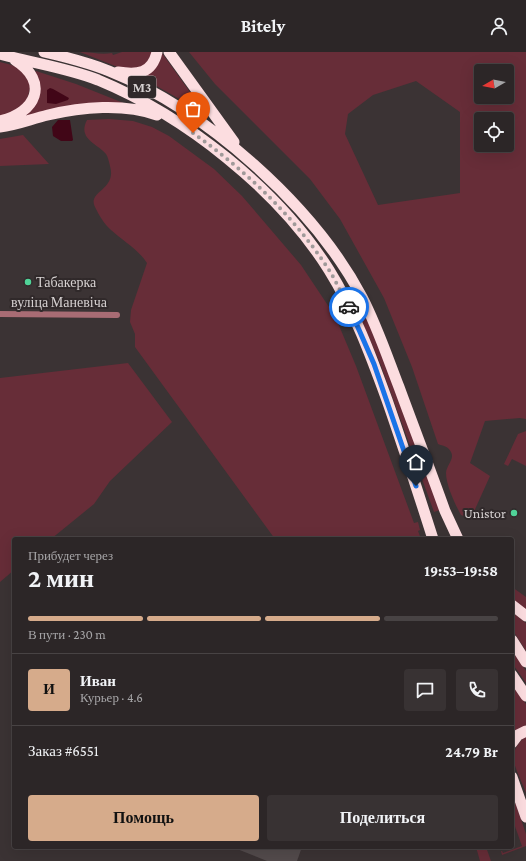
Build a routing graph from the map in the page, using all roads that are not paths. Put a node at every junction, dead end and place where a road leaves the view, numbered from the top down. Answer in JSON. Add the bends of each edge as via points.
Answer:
{"nodes":[{"id":1,"x":157,"y":52,"type":"edge"},
{"id":2,"x":169,"y":52,"type":"edge"},
{"id":3,"x":49,"y":53,"type":"edge"},
{"id":4,"x":5,"y":56,"type":"edge"},
{"id":5,"x":109,"y":71,"type":"junction"},
{"id":6,"x":173,"y":120,"type":"junction"},
{"id":7,"x":0,"y":121,"type":"edge"},
{"id":8,"x":0,"y":127,"type":"edge"},
{"id":9,"x":243,"y":154,"type":"junction"},
{"id":10,"x":0,"y":314,"type":"edge"},
{"id":11,"x":117,"y":315,"type":"dead end"},
{"id":12,"x":427,"y":518,"type":"junction"},
{"id":13,"x":432,"y":537,"type":"edge"},
{"id":14,"x":437,"y":537,"type":"edge"},
{"id":15,"x":457,"y":537,"type":"edge"},
{"id":16,"x":514,"y":607,"type":"edge"},
{"id":17,"x":526,"y":616,"type":"edge"},
{"id":18,"x":514,"y":643,"type":"edge"},
{"id":19,"x":526,"y":662,"type":"edge"},
{"id":20,"x":514,"y":678,"type":"edge"},
{"id":21,"x":526,"y":696,"type":"edge"},
{"id":22,"x":526,"y":731,"type":"edge"},
{"id":23,"x":514,"y":740,"type":"edge"},
{"id":24,"x":514,"y":783,"type":"edge"},
{"id":25,"x":526,"y":817,"type":"edge"}],
"edges":[{"from":1,"to":5,"type":"highway","via":[[152,64],[142,73]]},
{"from":2,"to":9,"type":"highway"},
{"from":3,"to":5,"type":"highway","number":"М3"},
{"from":4,"to":6,"type":"highway","number":"М3","via":[[96,80],[135,97]]},
{"from":4,"to":7,"type":"highway","via":[[20,64],[29,73],[34,83],[34,93],[24,111],[13,118]]},
{"from":5,"to":9,"type":"highway","number":"М3","via":[[174,104]]},
{"from":6,"to":8,"type":"highway","via":[[144,110],[97,108],[54,114],[18,125]]},
{"from":6,"to":12,"type":"highway","number":"М3","via":[[242,171],[302,233],[329,270],[353,315],[374,364]]},
{"from":9,"to":15,"type":"highway","number":"М3","via":[[273,182],[320,234],[362,296],[376,324],[445,511]]},
{"from":10,"to":11,"type":"street","name":"вуліца Маневіча"},
{"from":12,"to":13,"type":"highway"},
{"from":12,"to":14,"type":"highway","number":"М3"},
{"from":16,"to":17,"type":"highway"},
{"from":18,"to":19,"type":"highway"},
{"from":20,"to":21,"type":"highway"},
{"from":22,"to":23,"type":"highway"},
{"from":24,"to":25,"type":"highway"}]}
